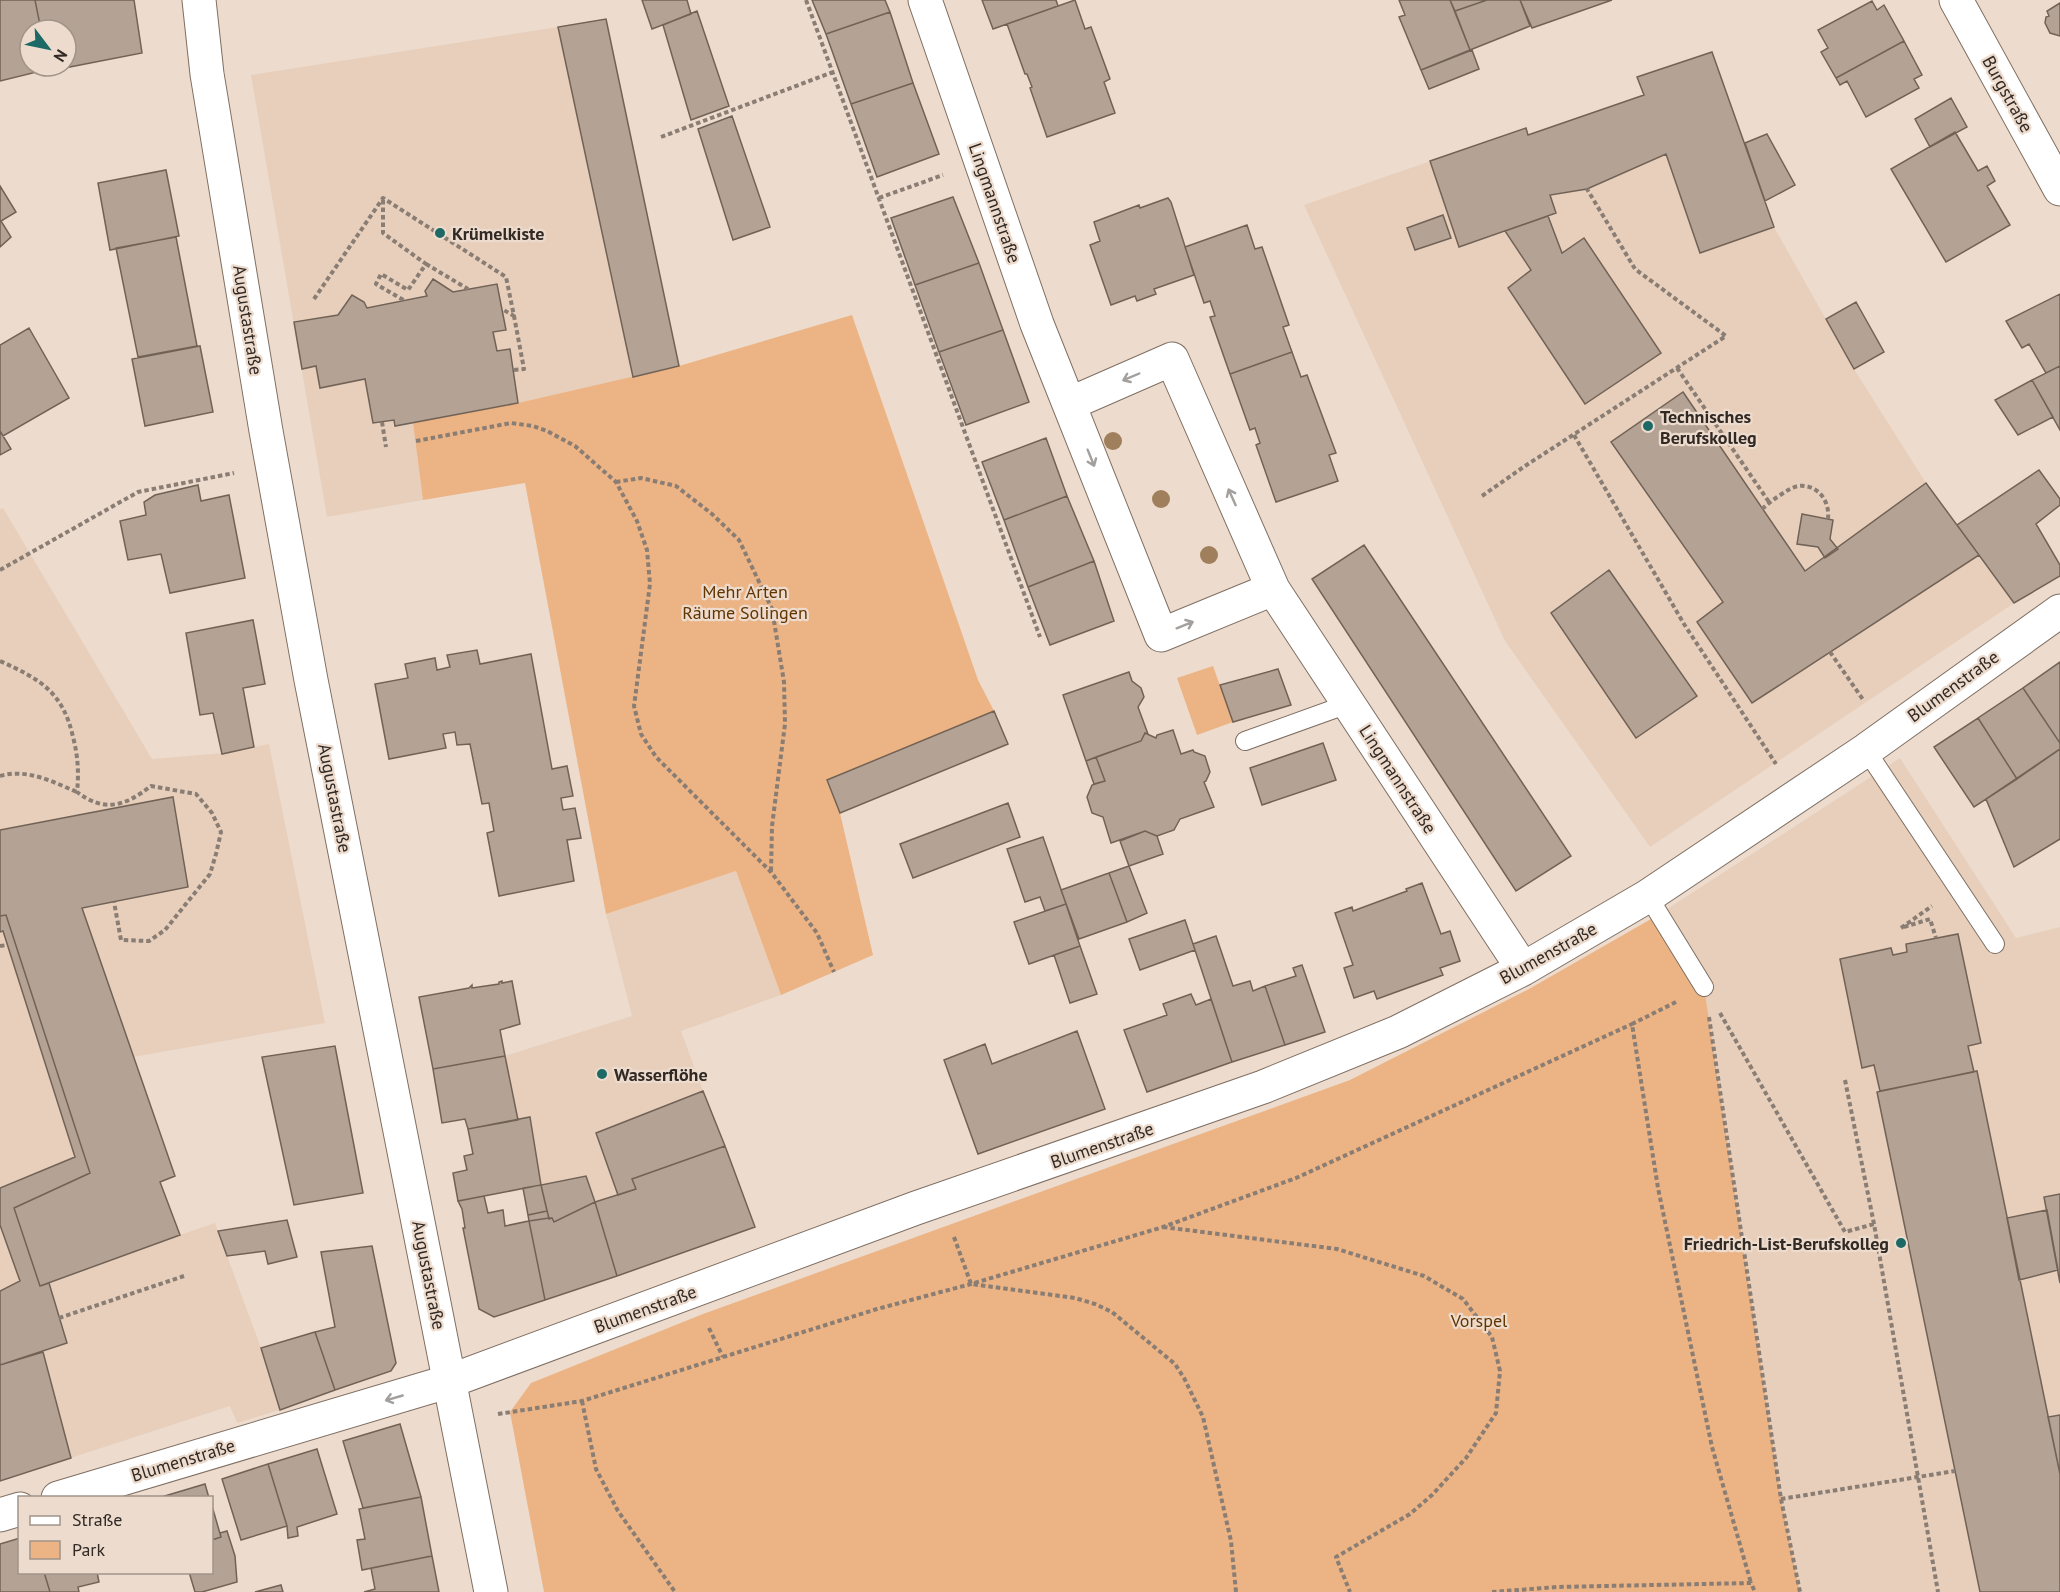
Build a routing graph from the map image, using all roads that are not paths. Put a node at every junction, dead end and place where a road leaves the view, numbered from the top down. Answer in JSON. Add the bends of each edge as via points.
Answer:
{"nodes":[{"id":1,"x":200,"y":0,"type":"edge"},
{"id":2,"x":926,"y":0,"type":"edge"},
{"id":3,"x":1956,"y":0,"type":"edge"},
{"id":4,"x":2060,"y":189,"type":"edge"},
{"id":5,"x":1069,"y":404,"type":"junction"},
{"id":6,"x":1273,"y":589,"type":"junction"},
{"id":7,"x":2060,"y":611,"type":"edge"},
{"id":8,"x":1348,"y":704,"type":"junction"},
{"id":9,"x":1245,"y":741,"type":"dead end"},
{"id":10,"x":1876,"y":742,"type":"junction"},
{"id":11,"x":1648,"y":896,"type":"junction"},
{"id":12,"x":1995,"y":944,"type":"dead end"},
{"id":13,"x":1523,"y":969,"type":"junction"},
{"id":14,"x":1704,"y":987,"type":"road end"},
{"id":15,"x":450,"y":1381,"type":"junction"},
{"id":16,"x":61,"y":1496,"type":"edge"},
{"id":17,"x":18,"y":1510,"type":"edge"},
{"id":18,"x":0,"y":1515,"type":"edge"},
{"id":19,"x":491,"y":1592,"type":"edge"}],
"edges":[{"from":1,"to":15,"type":"street","name":"Augustastraße","via":[[209,86],[272,465]]},
{"from":2,"to":5,"type":"street","name":"Lingmannstraße","via":[[1037,324]]},
{"from":3,"to":4,"type":"street","name":"Burgstraße"},
{"from":6,"to":5,"type":"street","name":"Lingmannstraße","one_way":true,"via":[[1172,359]]},
{"from":5,"to":6,"type":"street","name":"Lingmannstraße","one_way":true,"via":[[1161,635]]},
{"from":6,"to":8,"type":"street","name":"Lingmannstraße"},
{"from":7,"to":10,"type":"street","name":"Blumenstraße"},
{"from":8,"to":9,"type":"lane"},
{"from":8,"to":13,"type":"street","name":"Lingmannstraße"},
{"from":10,"to":11,"type":"street","name":"Blumenstraße"},
{"from":10,"to":12,"type":"lane"},
{"from":11,"to":13,"type":"street","name":"Blumenstraße"},
{"from":11,"to":14,"type":"lane"},
{"from":13,"to":15,"type":"street","name":"Blumenstraße","via":[[1398,1032],[1263,1087],[916,1208]]},
{"from":15,"to":16,"type":"street","name":"Blumenstraße","one_way":true},
{"from":15,"to":19,"type":"street","name":"Augustastraße"},
{"from":17,"to":18,"type":"street"}]}
